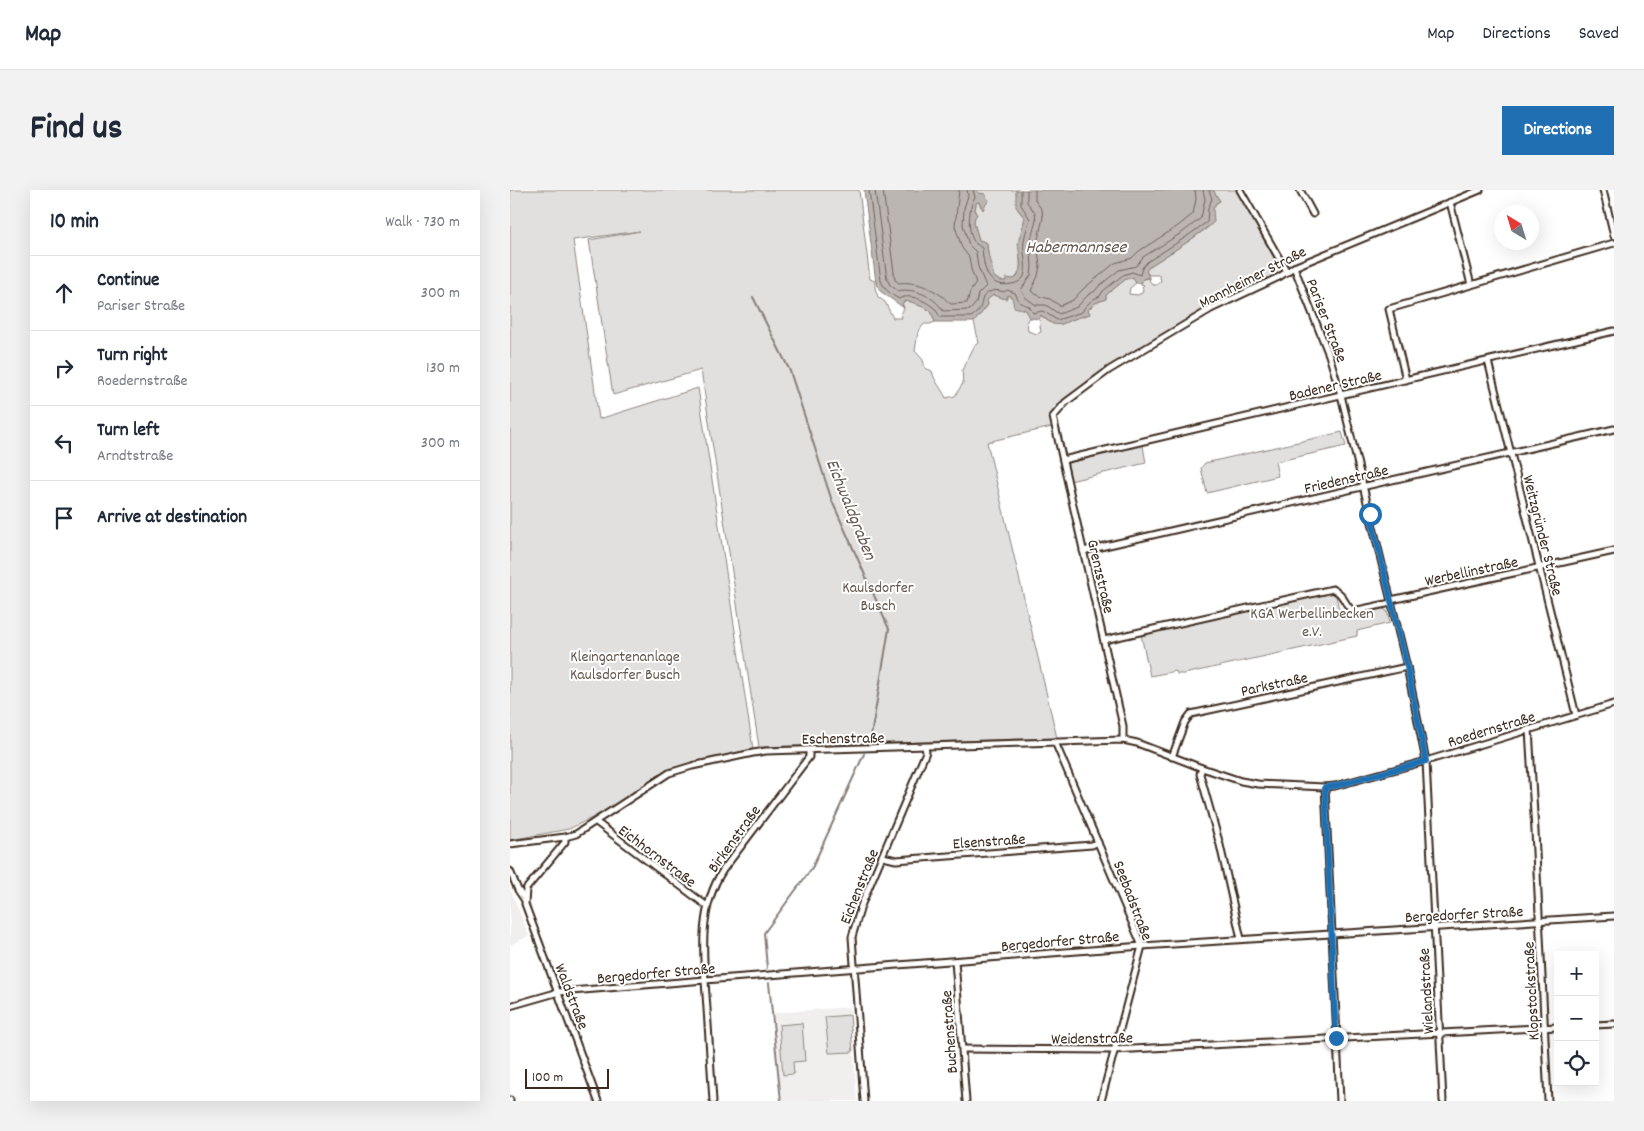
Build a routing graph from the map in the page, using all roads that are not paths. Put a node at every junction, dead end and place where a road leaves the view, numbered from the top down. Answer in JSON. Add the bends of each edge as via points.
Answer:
{"nodes":[{"id":1,"x":1240,"y":190,"type":"edge"},
{"id":2,"x":1300,"y":190,"type":"edge"},
{"id":3,"x":1480,"y":190,"type":"edge"},
{"id":4,"x":1603,"y":190,"type":"edge"},
{"id":5,"x":1450,"y":202,"type":"junction"},
{"id":6,"x":1313,"y":214,"type":"dead end"},
{"id":7,"x":1614,"y":236,"type":"edge"},
{"id":8,"x":1614,"y":243,"type":"edge"},
{"id":9,"x":1294,"y":267,"type":"junction"},
{"id":10,"x":1286,"y":272,"type":"junction"},
{"id":11,"x":1471,"y":285,"type":"junction"},
{"id":12,"x":1614,"y":331,"type":"edge"},
{"id":13,"x":1488,"y":361,"type":"junction"},
{"id":14,"x":1406,"y":380,"type":"junction"},
{"id":15,"x":1341,"y":395,"type":"junction"},
{"id":16,"x":1053,"y":417,"type":"joint"},
{"id":17,"x":1614,"y":430,"type":"edge"},
{"id":18,"x":1510,"y":453,"type":"junction"},
{"id":19,"x":1063,"y":460,"type":"junction"},
{"id":20,"x":1363,"y":486,"type":"junction"},
{"id":21,"x":1083,"y":551,"type":"junction"},
{"id":22,"x":1614,"y":551,"type":"edge"},
{"id":23,"x":1539,"y":568,"type":"junction"},
{"id":24,"x":1391,"y":601,"type":"junction"},
{"id":25,"x":1104,"y":640,"type":"junction"},
{"id":26,"x":1407,"y":667,"type":"junction"},
{"id":27,"x":1614,"y":704,"type":"edge"},
{"id":28,"x":1576,"y":715,"type":"junction"},
{"id":29,"x":1528,"y":729,"type":"junction"},
{"id":30,"x":1123,"y":740,"type":"junction"},
{"id":31,"x":1055,"y":742,"type":"junction"},
{"id":32,"x":1143,"y":746,"type":"joint"},
{"id":33,"x":925,"y":747,"type":"junction"},
{"id":34,"x":809,"y":750,"type":"junction"},
{"id":35,"x":1172,"y":757,"type":"junction"},
{"id":36,"x":1426,"y":761,"type":"junction"},
{"id":37,"x":1202,"y":768,"type":"junction"},
{"id":38,"x":1325,"y":787,"type":"junction"},
{"id":39,"x":596,"y":822,"type":"junction"},
{"id":40,"x":565,"y":838,"type":"junction"},
{"id":41,"x":1098,"y":842,"type":"junction"},
{"id":42,"x":510,"y":844,"type":"edge"},
{"id":43,"x":883,"y":857,"type":"junction"},
{"id":44,"x":510,"y":871,"type":"edge"},
{"id":45,"x":524,"y":900,"type":"junction"},
{"id":46,"x":707,"y":906,"type":"junction"},
{"id":47,"x":1614,"y":916,"type":"edge"},
{"id":48,"x":1539,"y":921,"type":"junction"},
{"id":49,"x":1435,"y":927,"type":"junction"},
{"id":50,"x":1331,"y":934,"type":"junction"},
{"id":51,"x":1242,"y":939,"type":"junction"},
{"id":52,"x":1142,"y":946,"type":"junction"},
{"id":53,"x":955,"y":961,"type":"junction"},
{"id":54,"x":854,"y":969,"type":"junction"},
{"id":55,"x":705,"y":980,"type":"junction"},
{"id":56,"x":559,"y":992,"type":"junction"},
{"id":57,"x":510,"y":1006,"type":"edge"},
{"id":58,"x":1614,"y":1024,"type":"edge"},
{"id":59,"x":1599,"y":1025,"type":"edge"},
{"id":60,"x":1545,"y":1027,"type":"junction"},
{"id":61,"x":1554,"y":1027,"type":"edge"},
{"id":62,"x":1440,"y":1034,"type":"junction"},
{"id":63,"x":1336,"y":1038,"type":"junction"},
{"id":64,"x":962,"y":1050,"type":"junction"},
{"id":65,"x":1113,"y":1050,"type":"junction"},
{"id":66,"x":598,"y":1101,"type":"edge"},
{"id":67,"x":713,"y":1101,"type":"edge"},
{"id":68,"x":864,"y":1101,"type":"edge"},
{"id":69,"x":966,"y":1101,"type":"edge"},
{"id":70,"x":1101,"y":1101,"type":"edge"},
{"id":71,"x":1340,"y":1101,"type":"edge"},
{"id":72,"x":1443,"y":1101,"type":"edge"},
{"id":73,"x":1548,"y":1101,"type":"edge"}],
"edges":[{"from":1,"to":10,"type":"street"},
{"from":2,"to":6,"type":"street"},
{"from":3,"to":5,"type":"street","name":"Mannheimer Straße"},
{"from":4,"to":7,"type":"street"},
{"from":5,"to":9,"type":"street","name":"Mannheimer Straße"},
{"from":5,"to":11,"type":"street"},
{"from":8,"to":11,"type":"street"},
{"from":9,"to":10,"type":"street","name":"Mannheimer Straße"},
{"from":9,"to":15,"type":"street","name":"Pariser Straße","via":[[1329,355]]},
{"from":10,"to":16,"type":"street","name":"Mannheimer Straße","via":[[1211,309],[1109,370],[1066,402]]},
{"from":11,"to":14,"type":"street","via":[[1389,309]]},
{"from":12,"to":13,"type":"street","name":"Badener Straße"},
{"from":13,"to":14,"type":"street","name":"Badener Straße"},
{"from":13,"to":18,"type":"street","name":"Weitzgründer Straße"},
{"from":14,"to":15,"type":"street","name":"Badener Straße"},
{"from":15,"to":19,"type":"street","name":"Badener Straße"},
{"from":15,"to":20,"type":"street","name":"Pariser Straße"},
{"from":16,"to":19,"type":"street","name":"Grenzstraße"},
{"from":17,"to":18,"type":"street","name":"Friedenstraße"},
{"from":18,"to":20,"type":"street","name":"Friedenstraße"},
{"from":18,"to":23,"type":"street","name":"Weitzgründer Straße"},
{"from":19,"to":21,"type":"street","name":"Grenzstraße"},
{"from":20,"to":21,"type":"street","name":"Friedenstraße"},
{"from":20,"to":24,"type":"street","name":"Pariser Straße"},
{"from":21,"to":25,"type":"street","name":"Grenzstraße"},
{"from":22,"to":23,"type":"street","name":"Werbellinstraße"},
{"from":23,"to":24,"type":"street","name":"Werbellinstraße"},
{"from":23,"to":28,"type":"street","name":"Weitzgründer Straße"},
{"from":24,"to":25,"type":"street","name":"Werbellinstraße","via":[[1353,611],[1333,589]]},
{"from":24,"to":26,"type":"street","name":"Pariser Straße"},
{"from":25,"to":30,"type":"street","name":"Grenzstraße","via":[[1123,726]]},
{"from":26,"to":35,"type":"street","name":"Parkstraße","via":[[1191,714]]},
{"from":26,"to":36,"type":"street","name":"Pariser Straße"},
{"from":27,"to":28,"type":"street","name":"Roedernstraße"},
{"from":28,"to":29,"type":"street","name":"Roedernstraße"},
{"from":29,"to":36,"type":"street","name":"Roedernstraße"},
{"from":29,"to":48,"type":"street","name":"Klopstockstraße"},
{"from":30,"to":31,"type":"street","name":"Eschenstraße"},
{"from":30,"to":32,"type":"street","name":"Eschenstraße"},
{"from":31,"to":33,"type":"street","name":"Eschenstraße"},
{"from":31,"to":41,"type":"street","name":"Seebadstraße"},
{"from":32,"to":35,"type":"street","name":"Roedernstraße"},
{"from":33,"to":34,"type":"street","name":"Eschenstraße"},
{"from":33,"to":43,"type":"street","name":"Eichenstraße","via":[[926,752]]},
{"from":34,"to":39,"type":"street","name":"Eschenstraße","via":[[753,753],[669,773]]},
{"from":34,"to":46,"type":"street","name":"Birkenstraße","via":[[809,757],[723,870]]},
{"from":35,"to":37,"type":"street","name":"Roedernstraße"},
{"from":36,"to":38,"type":"street","name":"Roedernstraße"},
{"from":36,"to":49,"type":"street","name":"Wielandstraße"},
{"from":37,"to":38,"type":"street","name":"Roedernstraße","via":[[1258,784]]},
{"from":37,"to":51,"type":"street","via":[[1200,774]]},
{"from":38,"to":50,"type":"street"},
{"from":39,"to":40,"type":"street","name":"Eschenstraße"},
{"from":39,"to":46,"type":"street","name":"Eichhornstraße"},
{"from":40,"to":42,"type":"street"},
{"from":40,"to":45,"type":"street","via":[[526,889]]},
{"from":41,"to":43,"type":"street","name":"Elsenstraße","via":[[896,860]]},
{"from":41,"to":52,"type":"street","name":"Seebadstraße"},
{"from":43,"to":54,"type":"street","name":"Eichenstraße","via":[[855,924],[852,937]]},
{"from":44,"to":45,"type":"street","name":"Waldstraße"},
{"from":45,"to":56,"type":"street","name":"Waldstraße"},
{"from":46,"to":55,"type":"street","name":"Birkenstraße","via":[[703,939]]},
{"from":47,"to":48,"type":"street","name":"Bergedorfer Straße"},
{"from":48,"to":49,"type":"street","name":"Bergedorfer Straße"},
{"from":48,"to":60,"type":"street","name":"Klopstockstraße"},
{"from":49,"to":50,"type":"street","name":"Bergedorfer Straße"},
{"from":49,"to":62,"type":"street","name":"Wielandstraße"},
{"from":50,"to":51,"type":"street","name":"Bergedorfer Straße"},
{"from":50,"to":63,"type":"street"},
{"from":51,"to":52,"type":"street","name":"Bergedorfer Straße"},
{"from":52,"to":53,"type":"street","name":"Bergedorfer Straße"},
{"from":52,"to":65,"type":"street","name":"Seebadstraße"},
{"from":53,"to":54,"type":"street","name":"Bergedorfer Straße"},
{"from":53,"to":64,"type":"street","name":"Buchenstraße"},
{"from":54,"to":55,"type":"street","name":"Bergedorfer Straße"},
{"from":54,"to":68,"type":"street","name":"Eichenstraße"},
{"from":55,"to":56,"type":"street","name":"Bergedorfer Straße"},
{"from":55,"to":67,"type":"street","name":"Birkenstraße"},
{"from":56,"to":57,"type":"street","name":"Bergedorfer Straße"},
{"from":56,"to":66,"type":"street","name":"Waldstraße"},
{"from":58,"to":59,"type":"street"},
{"from":60,"to":61,"type":"street","name":"Weidenstraße"},
{"from":60,"to":62,"type":"street","name":"Weidenstraße"},
{"from":60,"to":73,"type":"street","name":"Klopstockstraße"},
{"from":62,"to":63,"type":"street","name":"Weidenstraße"},
{"from":62,"to":72,"type":"street","name":"Wielandstraße"},
{"from":63,"to":65,"type":"street","name":"Weidenstraße"},
{"from":63,"to":71,"type":"street"},
{"from":64,"to":65,"type":"street","name":"Weidenstraße"},
{"from":64,"to":69,"type":"street","name":"Buchenstraße"},
{"from":65,"to":70,"type":"street","name":"Seebadstraße"}]}
